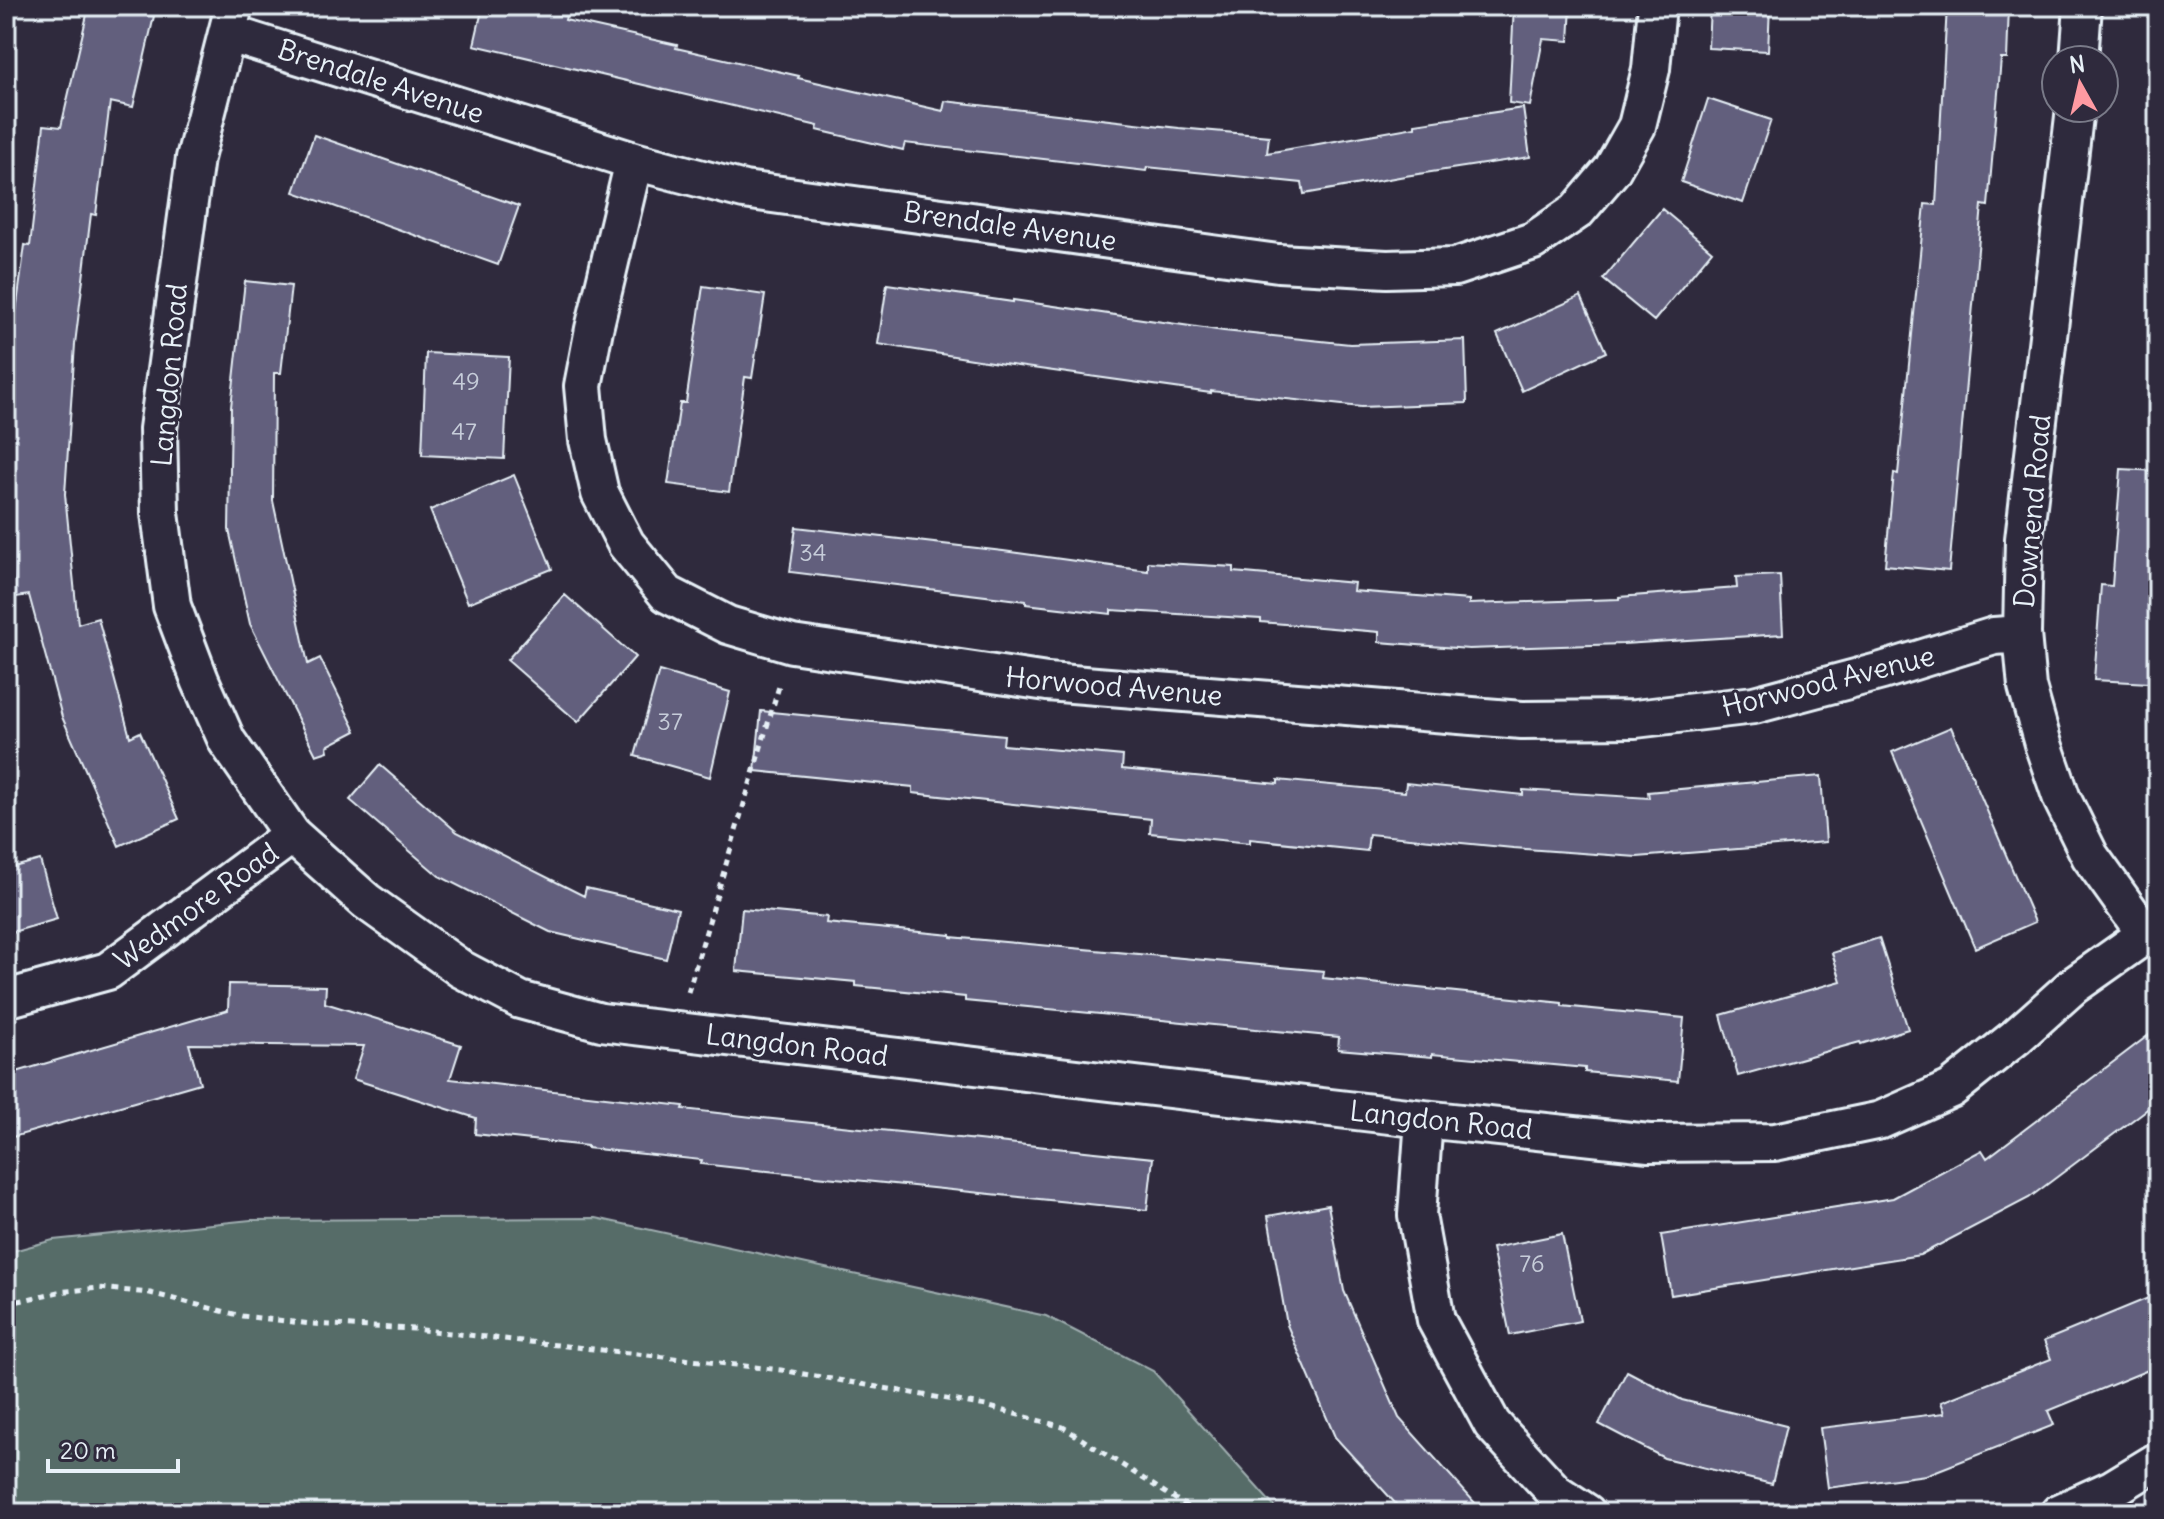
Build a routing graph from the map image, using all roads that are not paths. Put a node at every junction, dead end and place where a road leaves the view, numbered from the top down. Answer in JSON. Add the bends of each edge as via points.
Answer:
{"nodes":[{"id":1,"x":1657,"y":6,"type":"edge"},
{"id":2,"x":2083,"y":6,"type":"edge"},
{"id":3,"x":231,"y":19,"type":"edge"},
{"id":4,"x":2080,"y":44,"type":"edge"},
{"id":5,"x":2073,"y":124,"type":"edge"},
{"id":6,"x":634,"y":161,"type":"junction"},
{"id":7,"x":2022,"y":634,"type":"junction"},
{"id":8,"x":292,"y":835,"type":"junction"},
{"id":9,"x":2152,"y":929,"type":"edge"},
{"id":10,"x":6,"y":999,"type":"edge"},
{"id":11,"x":1424,"y":1119,"type":"junction"},
{"id":12,"x":2158,"y":1461,"type":"edge"},
{"id":13,"x":1587,"y":1513,"type":"edge"},
{"id":14,"x":2059,"y":1513,"type":"edge"}],
"edges":[{"from":1,"to":6,"type":"street","name":"Brendale Avenue","via":[[1651,69],[1637,126],[1612,170],[1577,211],[1533,241],[1455,267],[1278,263],[744,190]]},
{"from":2,"to":4,"type":"street"},
{"from":3,"to":6,"type":"street","name":"Brendale Avenue"},
{"from":3,"to":8,"type":"street","name":"Langdon Road","via":[[192,173],[158,429],[160,513],[172,606],[200,680],[227,741]]},
{"from":5,"to":7,"type":"street","name":"Downend Road","via":[[2024,539]]},
{"from":6,"to":7,"type":"street","name":"Horwood Avenue","via":[[583,386],[588,440],[600,493],[626,544],[667,594],[728,625],[792,644],[1047,682],[1522,720],[1620,719],[1754,705],[1994,636]]},
{"from":7,"to":9,"type":"street","name":"Downend Road","via":[[2027,687],[2062,799],[2090,856]]},
{"from":8,"to":10,"type":"street","name":"Wedmore Road","via":[[108,971]]},
{"from":8,"to":11,"type":"street","name":"Langdon Road","via":[[366,901],[461,969],[520,1000],[601,1022]]},
{"from":9,"to":11,"type":"street","name":"Langdon Road","via":[[2073,986],[1951,1089],[1881,1120],[1775,1142],[1649,1143]]},
{"from":11,"to":13,"type":"street","via":[[1417,1215],[1436,1320],[1492,1424],[1555,1492]]},
{"from":12,"to":14,"type":"street"}]}
